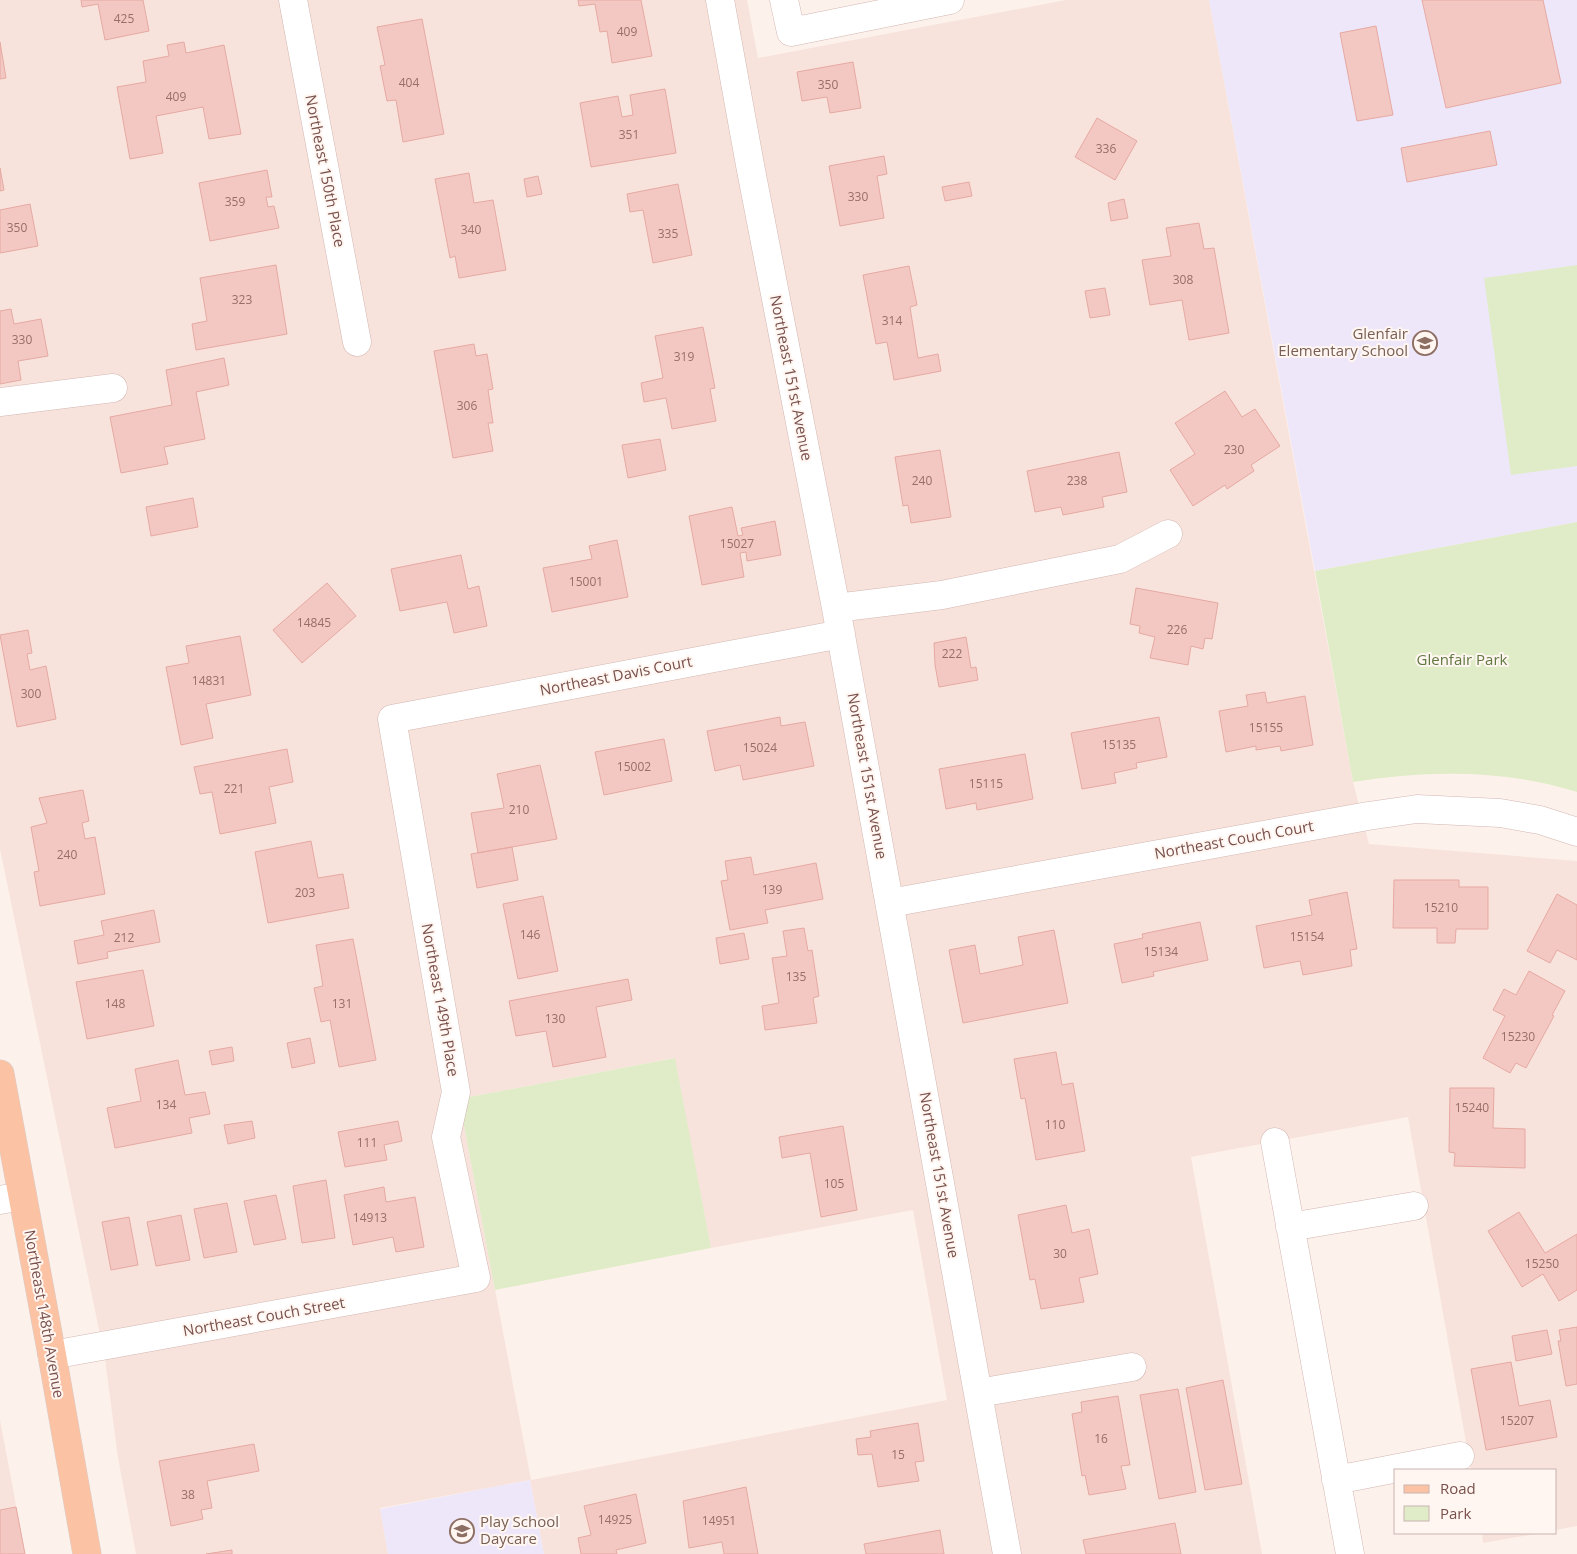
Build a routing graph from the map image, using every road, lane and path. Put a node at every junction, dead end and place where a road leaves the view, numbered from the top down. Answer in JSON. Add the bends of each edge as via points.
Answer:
{"nodes":[{"id":1,"x":293,"y":0,"type":"edge"},
{"id":2,"x":720,"y":0,"type":"edge"},
{"id":3,"x":784,"y":0,"type":"edge"},
{"id":4,"x":950,"y":0,"type":"edge"},
{"id":5,"x":357,"y":342,"type":"dead end"},
{"id":6,"x":113,"y":388,"type":"dead end"},
{"id":7,"x":0,"y":402,"type":"edge"},
{"id":8,"x":1168,"y":534,"type":"dead end"},
{"id":9,"x":838,"y":621,"type":"junction"},
{"id":10,"x":392,"y":719,"type":"joint"},
{"id":11,"x":1577,"y":832,"type":"edge"},
{"id":12,"x":890,"y":903,"type":"junction"},
{"id":13,"x":0,"y":1074,"type":"edge"},
{"id":14,"x":1275,"y":1142,"type":"dead end"},
{"id":15,"x":11,"y":1198,"type":"edge"},
{"id":16,"x":1414,"y":1206,"type":"dead end"},
{"id":17,"x":1290,"y":1227,"type":"junction"},
{"id":18,"x":476,"y":1278,"type":"joint"},
{"id":19,"x":52,"y":1355,"type":"junction"},
{"id":20,"x":1132,"y":1367,"type":"dead end"},
{"id":21,"x":978,"y":1393,"type":"junction"},
{"id":22,"x":1460,"y":1456,"type":"dead end"},
{"id":23,"x":1336,"y":1480,"type":"junction"},
{"id":24,"x":86,"y":1554,"type":"edge"},
{"id":25,"x":1007,"y":1554,"type":"edge"},
{"id":26,"x":1350,"y":1554,"type":"edge"}],
"edges":[{"from":1,"to":5,"type":"street","name":"Northeast 150th Place"},
{"from":2,"to":9,"type":"street","name":"Northeast 151st Avenue"},
{"from":3,"to":4,"type":"street","via":[[791,32]]},
{"from":6,"to":7,"type":"street"},
{"from":8,"to":9,"type":"street","name":"Northeast Davis Court","via":[[1120,559],[942,595]]},
{"from":9,"to":10,"type":"street","name":"Northeast Davis Court"},
{"from":9,"to":12,"type":"street","name":"Northeast 151st Avenue"},
{"from":10,"to":18,"type":"street","name":"Northeast 149th Place","via":[[456,1092],[446,1137]]},
{"from":11,"to":12,"type":"street","name":"Northeast Couch Court","via":[[1540,820],[1500,813],[1417,809]]},
{"from":12,"to":21,"type":"street","name":"Northeast 151st Avenue"},
{"from":13,"to":15,"type":"main road","name":"Northeast 148th Avenue"},
{"from":14,"to":17,"type":"street"},
{"from":15,"to":19,"type":"main road","name":"Northeast 148th Avenue"},
{"from":16,"to":17,"type":"street"},
{"from":17,"to":23,"type":"street"},
{"from":18,"to":19,"type":"street","name":"Northeast Couch Street"},
{"from":19,"to":24,"type":"main road","name":"Northeast 148th Avenue"},
{"from":20,"to":21,"type":"street"},
{"from":21,"to":25,"type":"street","name":"Northeast 151st Avenue"},
{"from":22,"to":23,"type":"street"},
{"from":23,"to":26,"type":"street"}]}
